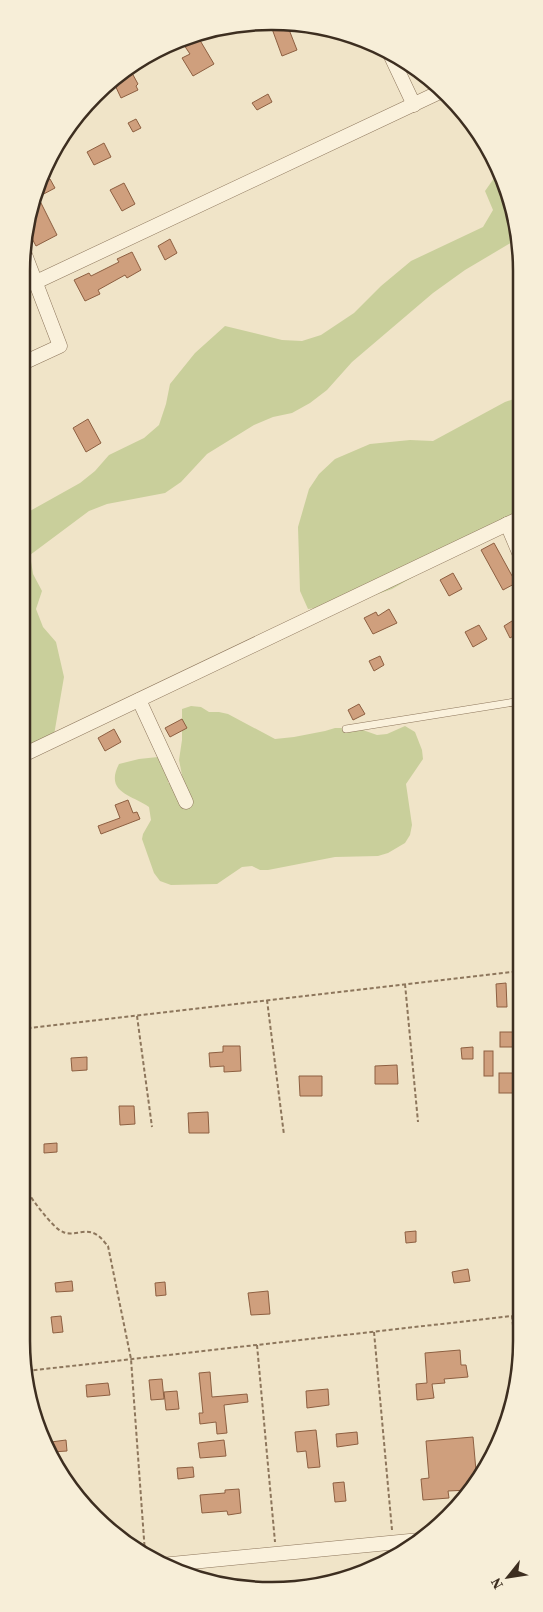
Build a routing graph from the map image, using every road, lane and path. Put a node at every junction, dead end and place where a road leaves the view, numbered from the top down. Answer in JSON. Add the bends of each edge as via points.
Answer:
{"nodes":[{"id":1,"x":395,"y":64,"type":"edge"},
{"id":2,"x":435,"y":94,"type":"edge"},
{"id":3,"x":414,"y":105,"type":"junction"},
{"id":4,"x":30,"y":268,"type":"edge"},
{"id":5,"x":36,"y":282,"type":"junction"},
{"id":6,"x":30,"y":360,"type":"edge"},
{"id":7,"x":513,"y":521,"type":"edge"},
{"id":8,"x":507,"y":524,"type":"junction"},
{"id":9,"x":513,"y":538,"type":"edge"},
{"id":10,"x":139,"y":700,"type":"junction"},
{"id":11,"x":513,"y":702,"type":"edge"},
{"id":12,"x":346,"y":729,"type":"dead end"},
{"id":13,"x":30,"y":752,"type":"edge"},
{"id":14,"x":186,"y":802,"type":"dead end"},
{"id":15,"x":513,"y":971,"type":"edge"},
{"id":16,"x":405,"y":984,"type":"junction"},
{"id":17,"x":267,"y":1000,"type":"junction"},
{"id":18,"x":137,"y":1016,"type":"junction"},
{"id":19,"x":30,"y":1028,"type":"edge"},
{"id":20,"x":418,"y":1122,"type":"dead end"},
{"id":21,"x":152,"y":1127,"type":"dead end"},
{"id":22,"x":284,"y":1135,"type":"dead end"},
{"id":23,"x":30,"y":1195,"type":"edge"},
{"id":24,"x":513,"y":1325,"type":"edge"},
{"id":25,"x":374,"y":1332,"type":"junction"},
{"id":26,"x":257,"y":1345,"type":"junction"},
{"id":27,"x":131,"y":1359,"type":"junction"},
{"id":28,"x":32,"y":1370,"type":"edge"},
{"id":29,"x":406,"y":1541,"type":"edge"},
{"id":30,"x":393,"y":1542,"type":"junction"},
{"id":31,"x":145,"y":1546,"type":"edge"},
{"id":32,"x":276,"y":1555,"type":"junction"},
{"id":33,"x":178,"y":1564,"type":"edge"}],
"edges":[{"from":1,"to":3,"type":"street"},
{"from":2,"to":3,"type":"street"},
{"from":3,"to":5,"type":"street"},
{"from":4,"to":5,"type":"street"},
{"from":5,"to":6,"type":"street","via":[[60,346]]},
{"from":7,"to":8,"type":"street"},
{"from":8,"to":9,"type":"street"},
{"from":8,"to":10,"type":"street"},
{"from":10,"to":13,"type":"street"},
{"from":10,"to":14,"type":"street"},
{"from":11,"to":12,"type":"lane"},
{"from":15,"to":16,"type":"path"},
{"from":16,"to":17,"type":"path"},
{"from":16,"to":20,"type":"path"},
{"from":17,"to":18,"type":"path"},
{"from":17,"to":22,"type":"path"},
{"from":18,"to":19,"type":"path"},
{"from":18,"to":21,"type":"path"},
{"from":23,"to":27,"type":"path","via":[[62,1232],[97,1234],[108,1246]]},
{"from":24,"to":25,"type":"path","via":[[512,1316]]},
{"from":25,"to":26,"type":"path"},
{"from":25,"to":30,"type":"path"},
{"from":26,"to":27,"type":"path"},
{"from":26,"to":32,"type":"path"},
{"from":27,"to":28,"type":"path"},
{"from":27,"to":31,"type":"path"},
{"from":29,"to":30,"type":"street"},
{"from":30,"to":32,"type":"street"},
{"from":32,"to":33,"type":"street"}]}
